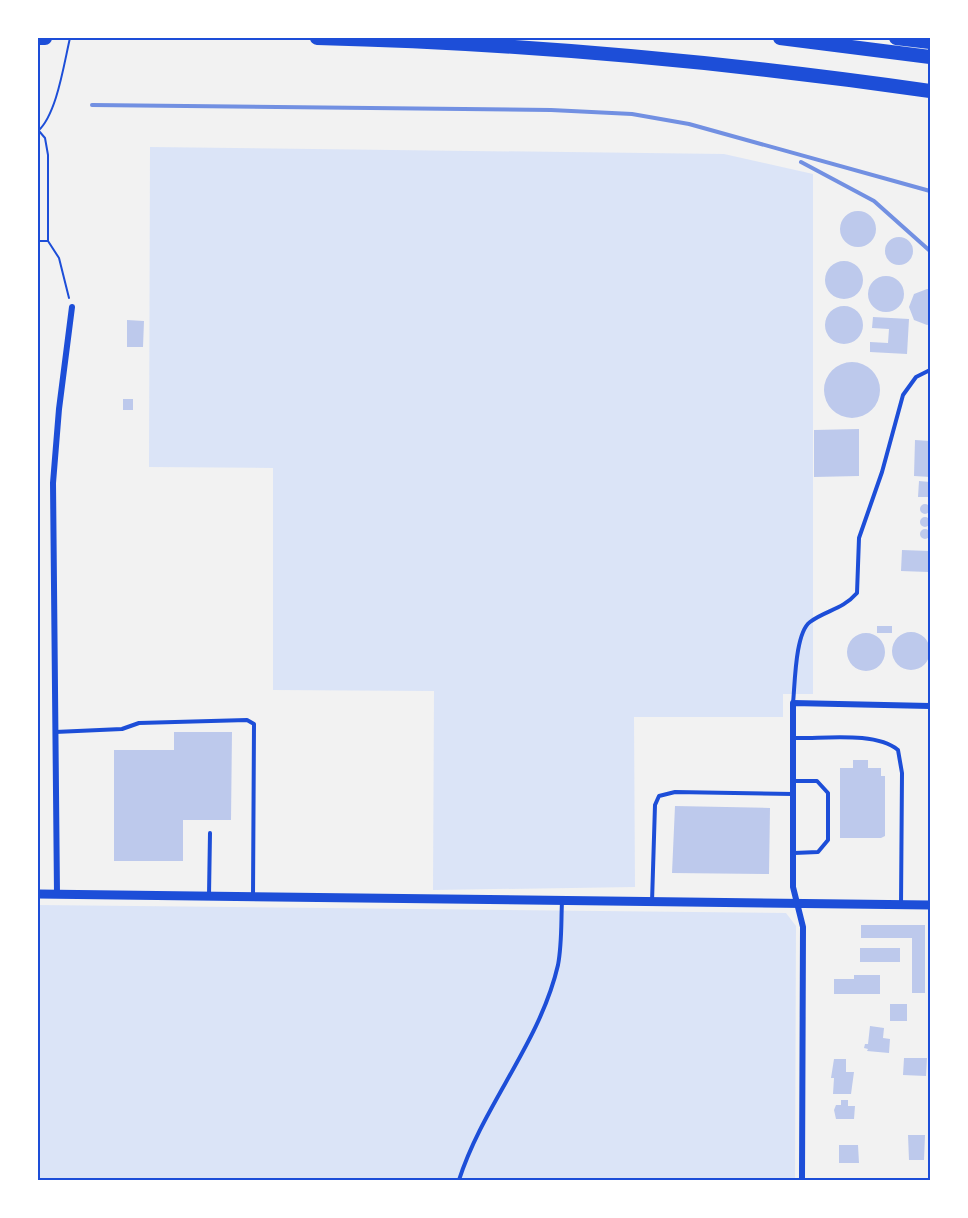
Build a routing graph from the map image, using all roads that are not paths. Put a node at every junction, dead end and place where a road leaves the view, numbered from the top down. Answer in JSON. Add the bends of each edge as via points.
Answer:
{"nodes":[{"id":1,"x":38,"y":38,"type":"edge"},
{"id":2,"x":45,"y":38,"type":"edge"},
{"id":3,"x":317,"y":38,"type":"edge"},
{"id":4,"x":780,"y":38,"type":"edge"},
{"id":5,"x":896,"y":38,"type":"edge"},
{"id":6,"x":930,"y":42,"type":"edge"},
{"id":7,"x":930,"y":57,"type":"edge"},
{"id":8,"x":930,"y":90,"type":"edge"},
{"id":9,"x":72,"y":307,"type":"road end"},
{"id":10,"x":930,"y":370,"type":"edge"},
{"id":11,"x":793,"y":704,"type":"junction"},
{"id":12,"x":930,"y":706,"type":"edge"},
{"id":13,"x":55,"y":732,"type":"junction"},
{"id":14,"x":793,"y":738,"type":"junction"},
{"id":15,"x":793,"y":781,"type":"junction"},
{"id":16,"x":793,"y":794,"type":"junction"},
{"id":17,"x":210,"y":833,"type":"dead end"},
{"id":18,"x":793,"y":853,"type":"junction"},
{"id":19,"x":38,"y":894,"type":"edge"},
{"id":20,"x":57,"y":894,"type":"junction"},
{"id":21,"x":209,"y":896,"type":"junction"},
{"id":22,"x":253,"y":897,"type":"junction"},
{"id":23,"x":562,"y":902,"type":"junction"},
{"id":24,"x":652,"y":902,"type":"junction"},
{"id":25,"x":798,"y":904,"type":"junction"},
{"id":26,"x":901,"y":905,"type":"junction"},
{"id":27,"x":930,"y":905,"type":"edge"},
{"id":28,"x":459,"y":1180,"type":"edge"},
{"id":29,"x":802,"y":1180,"type":"edge"}],
"edges":[{"from":1,"to":2,"type":"highway"},
{"from":3,"to":8,"type":"highway","via":[[621,54]]},
{"from":4,"to":7,"type":"highway"},
{"from":5,"to":6,"type":"highway"},
{"from":9,"to":13,"type":"street","via":[[53,483]]},
{"from":10,"to":11,"type":"lane","via":[[916,377],[903,395],[859,538],[857,593],[847,605],[810,622],[801,632]]},
{"from":11,"to":12,"type":"street"},
{"from":11,"to":14,"type":"street"},
{"from":13,"to":20,"type":"street"},
{"from":13,"to":22,"type":"lane","via":[[122,729],[139,723],[171,721],[248,720],[254,724]]},
{"from":14,"to":15,"type":"street"},
{"from":14,"to":26,"type":"lane","via":[[872,739],[889,742],[898,750],[902,773]]},
{"from":15,"to":16,"type":"street"},
{"from":15,"to":18,"type":"lane","via":[[817,781],[828,793],[825,847],[818,852]]},
{"from":16,"to":18,"type":"street"},
{"from":16,"to":24,"type":"lane","via":[[675,792],[659,796],[655,806]]},
{"from":17,"to":21,"type":"lane"},
{"from":18,"to":25,"type":"street","via":[[793,886]]},
{"from":19,"to":20,"type":"street"},
{"from":20,"to":21,"type":"street"},
{"from":21,"to":22,"type":"street"},
{"from":22,"to":23,"type":"street"},
{"from":23,"to":24,"type":"street"},
{"from":23,"to":28,"type":"lane","via":[[558,965],[533,1032],[467,1155]]},
{"from":24,"to":25,"type":"street"},
{"from":25,"to":26,"type":"street"},
{"from":25,"to":29,"type":"street","via":[[803,927]]},
{"from":26,"to":27,"type":"street"}]}
